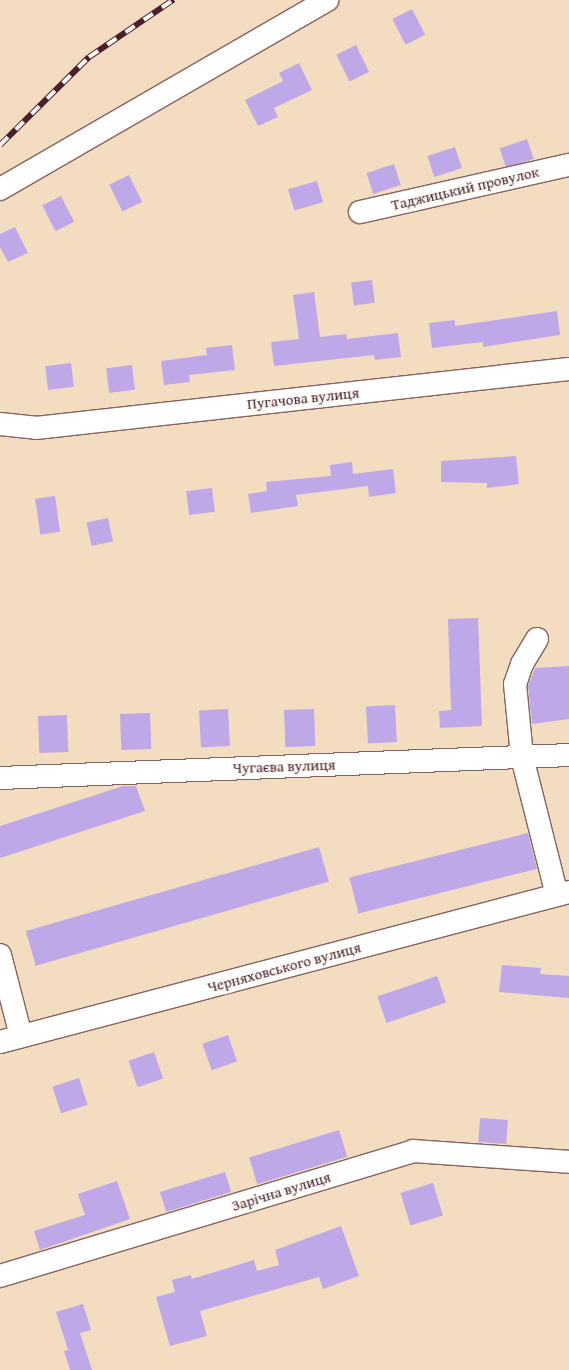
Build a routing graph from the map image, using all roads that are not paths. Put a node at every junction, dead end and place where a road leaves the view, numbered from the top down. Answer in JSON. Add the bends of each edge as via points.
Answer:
{"nodes":[{"id":1,"x":326,"y":0,"type":"edge"},
{"id":2,"x":569,"y":165,"type":"edge"},
{"id":3,"x":0,"y":189,"type":"edge"},
{"id":4,"x":360,"y":212,"type":"dead end"},
{"id":5,"x":569,"y":369,"type":"edge"},
{"id":6,"x":0,"y":424,"type":"edge"},
{"id":7,"x":36,"y":428,"type":"junction"},
{"id":8,"x":0,"y":442,"type":"edge"},
{"id":9,"x":537,"y":640,"type":"dead end"},
{"id":10,"x":569,"y":755,"type":"edge"},
{"id":11,"x":522,"y":756,"type":"junction"},
{"id":12,"x":0,"y":778,"type":"edge"},
{"id":13,"x":563,"y":894,"type":"edge"},
{"id":14,"x":0,"y":955,"type":"edge"},
{"id":15,"x":10,"y":1039,"type":"edge"},
{"id":16,"x":569,"y":1162,"type":"edge"},
{"id":17,"x":0,"y":1276,"type":"edge"}],
"edges":[{"from":1,"to":3,"type":"street"},
{"from":2,"to":4,"type":"street","name":"Таджицький провулок"},
{"from":5,"to":7,"type":"street","name":"Пугачова вулиця"},
{"from":6,"to":7,"type":"street","name":"Пугачова вулиця"},
{"from":7,"to":8,"type":"street","name":"Пугачова вулиця"},
{"from":9,"to":11,"type":"street","via":[[522,664],[515,684]]},
{"from":10,"to":11,"type":"street","name":"Чугаєва вулиця"},
{"from":11,"to":12,"type":"street","name":"Чугаєва вулиця"},
{"from":11,"to":13,"type":"street"},
{"from":13,"to":15,"type":"street","name":"Черняховського вулиця"},
{"from":14,"to":15,"type":"street"},
{"from":16,"to":17,"type":"street","name":"Зарічна вулиця","via":[[413,1151]]}]}
